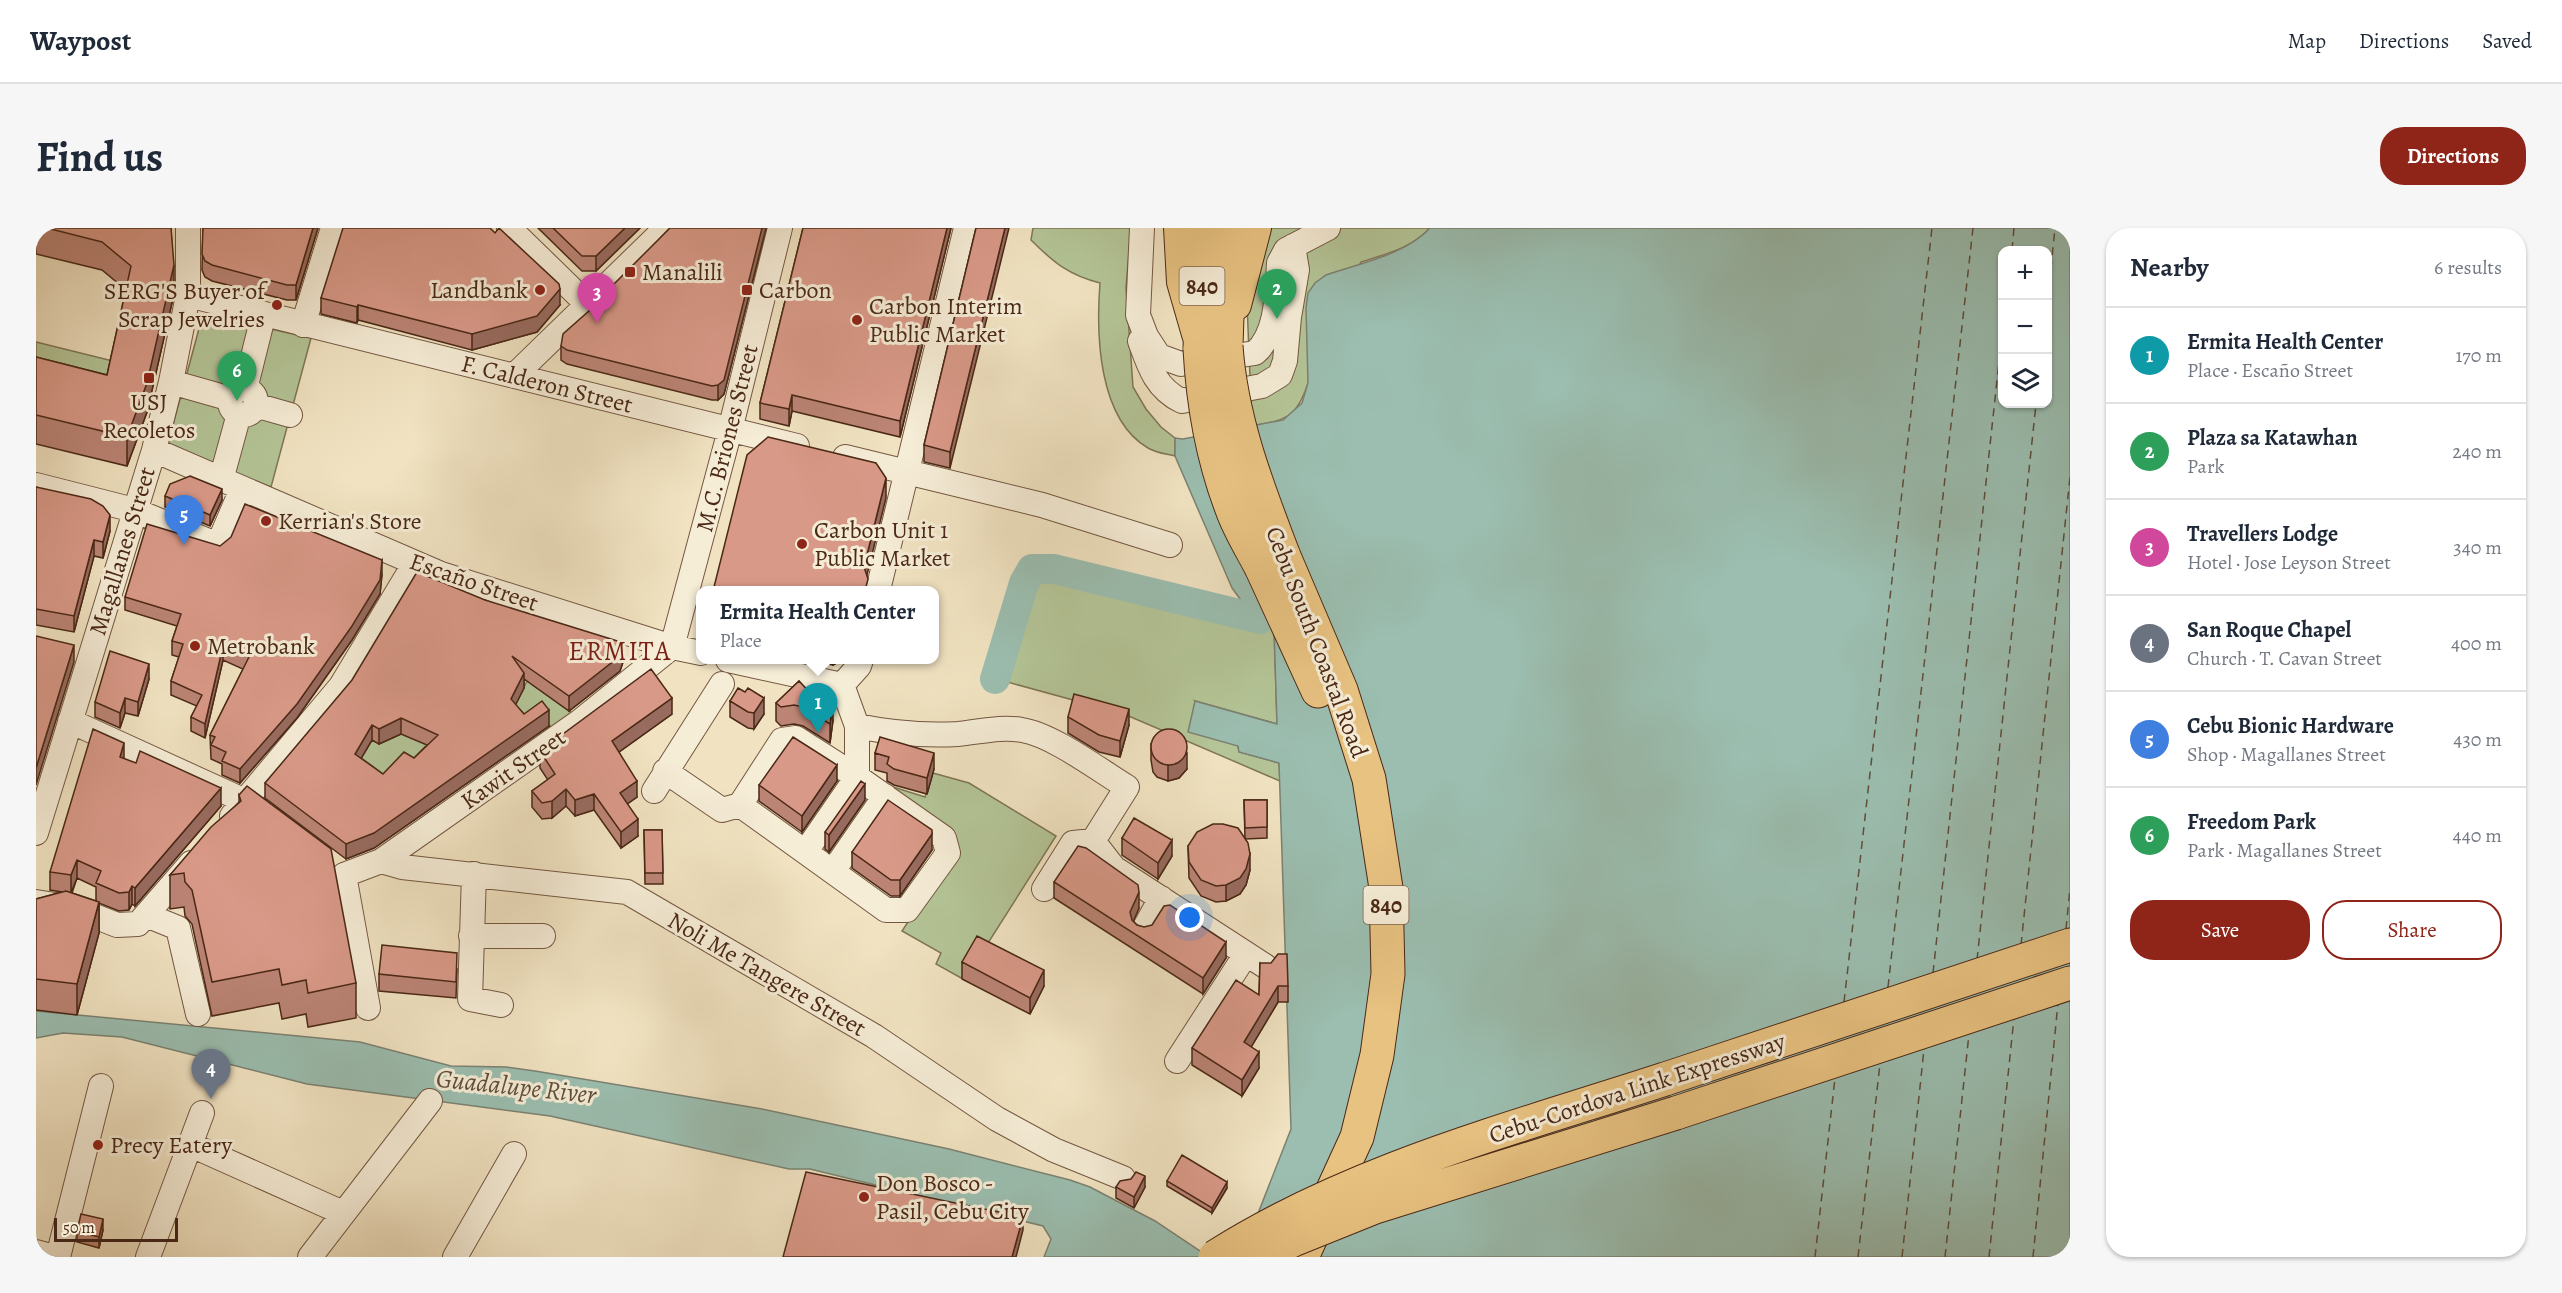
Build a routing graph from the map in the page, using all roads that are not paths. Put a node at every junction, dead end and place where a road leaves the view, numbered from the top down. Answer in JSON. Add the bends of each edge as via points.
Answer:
{"nodes":[{"id":1,"x":188,"y":228,"type":"edge"},
{"id":2,"x":333,"y":228,"type":"edge"},
{"id":3,"x":509,"y":228,"type":"edge"},
{"id":4,"x":666,"y":228,"type":"edge"},
{"id":5,"x":780,"y":228,"type":"edge"},
{"id":6,"x":966,"y":228,"type":"edge"},
{"id":7,"x":1142,"y":228,"type":"edge"},
{"id":8,"x":1179,"y":228,"type":"edge"},
{"id":9,"x":1209,"y":228,"type":"edge"},
{"id":10,"x":1233,"y":228,"type":"edge"},
{"id":11,"x":1256,"y":228,"type":"edge"},
{"id":12,"x":1324,"y":229,"type":"edge"},
{"id":13,"x":1293,"y":246,"type":"junction"},
{"id":14,"x":188,"y":295,"type":"junction"},
{"id":15,"x":589,"y":306,"type":"junction"},
{"id":16,"x":1138,"y":315,"type":"junction"},
{"id":17,"x":261,"y":325,"type":"dead end"},
{"id":18,"x":303,"y":325,"type":"junction"},
{"id":19,"x":1213,"y":344,"type":"junction"},
{"id":20,"x":514,"y":376,"type":"junction"},
{"id":21,"x":171,"y":382,"type":"junction"},
{"id":22,"x":243,"y":402,"type":"junction"},
{"id":23,"x":290,"y":415,"type":"dead end"},
{"id":24,"x":730,"y":430,"type":"junction"},
{"id":25,"x":153,"y":450,"type":"junction"},
{"id":26,"x":225,"y":469,"type":"dead end"},
{"id":27,"x":907,"y":472,"type":"junction"},
{"id":28,"x":36,"y":484,"type":"edge"},
{"id":29,"x":242,"y":489,"type":"junction"},
{"id":30,"x":134,"y":510,"type":"junction"},
{"id":31,"x":1170,"y":545,"type":"dead end"},
{"id":32,"x":415,"y":563,"type":"junction"},
{"id":33,"x":879,"y":586,"type":"edge"},
{"id":34,"x":672,"y":647,"type":"junction"},
{"id":35,"x":696,"y":652,"type":"edge"},
{"id":36,"x":746,"y":664,"type":"edge"},
{"id":37,"x":860,"y":664,"type":"edge"},
{"id":38,"x":723,"y":684,"type":"dead end"},
{"id":39,"x":842,"y":685,"type":"junction"},
{"id":40,"x":70,"y":721,"type":"junction"},
{"id":41,"x":857,"y":726,"type":"junction"},
{"id":42,"x":857,"y":777,"type":"junction"},
{"id":43,"x":885,"y":796,"type":"junction"},
{"id":44,"x":245,"y":801,"type":"junction"},
{"id":45,"x":740,"y":805,"type":"junction"},
{"id":46,"x":272,"y":821,"type":"edge"},
{"id":47,"x":36,"y":832,"type":"edge"},
{"id":48,"x":1094,"y":841,"type":"junction"},
{"id":49,"x":806,"y":851,"type":"junction"},
{"id":50,"x":381,"y":861,"type":"junction"},
{"id":51,"x":833,"y":871,"type":"junction"},
{"id":52,"x":474,"y":874,"type":"junction"},
{"id":53,"x":1044,"y":889,"type":"dead end"},
{"id":54,"x":1161,"y":898,"type":"junction"},
{"id":55,"x":36,"y":902,"type":"edge"},
{"id":56,"x":146,"y":915,"type":"junction"},
{"id":57,"x":1144,"y":929,"type":"edge"},
{"id":58,"x":471,"y":936,"type":"junction"},
{"id":59,"x":543,"y":936,"type":"dead end"},
{"id":60,"x":2070,"y":945,"type":"edge"},
{"id":61,"x":2070,"y":983,"type":"edge"},
{"id":62,"x":501,"y":1005,"type":"dead end"},
{"id":63,"x":368,"y":1008,"type":"dead end"},
{"id":64,"x":198,"y":1014,"type":"dead end"},
{"id":65,"x":1177,"y":1060,"type":"dead end"},
{"id":66,"x":102,"y":1086,"type":"dead end"},
{"id":67,"x":430,"y":1101,"type":"dead end"},
{"id":68,"x":202,"y":1113,"type":"dead end"},
{"id":69,"x":190,"y":1145,"type":"junction"},
{"id":70,"x":514,"y":1154,"type":"dead end"},
{"id":71,"x":1123,"y":1178,"type":"edge"},
{"id":72,"x":343,"y":1213,"type":"junction"},
{"id":73,"x":49,"y":1256,"type":"edge"},
{"id":74,"x":148,"y":1257,"type":"edge"},
{"id":75,"x":310,"y":1257,"type":"edge"},
{"id":76,"x":455,"y":1257,"type":"edge"},
{"id":77,"x":1215,"y":1257,"type":"edge"},
{"id":78,"x":1260,"y":1257,"type":"edge"},
{"id":79,"x":1278,"y":1257,"type":"edge"},
{"id":80,"x":1302,"y":1257,"type":"edge"}],
"edges":[{"from":1,"to":14,"type":"street","name":"Magallanes Street"},
{"from":2,"to":18,"type":"street"},
{"from":3,"to":15,"type":"street"},
{"from":4,"to":15,"type":"street"},
{"from":5,"to":24,"type":"street","name":"M.C. Briones Street"},
{"from":6,"to":27,"type":"street"},
{"from":7,"to":16,"type":"street"},
{"from":8,"to":19,"type":"main road","name":"Cebu South Coastal Road","via":[[1182,282]]},
{"from":9,"to":19,"type":"highway","name":"Cebu South Coastal Road","number":"840","via":[[1202,286]]},
{"from":10,"to":19,"type":"highway","name":"Cebu South Coastal Road","number":"840","via":[[1227,287]]},
{"from":11,"to":19,"type":"main road","name":"Cebu South Coastal Road"},
{"from":12,"to":13,"type":"street"},
{"from":13,"to":16,"type":"street","via":[[1281,258],[1267,337],[1255,353],[1181,364],[1171,362],[1160,356]]},
{"from":13,"to":16,"type":"street","via":[[1297,270],[1285,361],[1280,375],[1262,386],[1182,400],[1171,396],[1158,384],[1137,336]]},
{"from":14,"to":18,"type":"street","name":"F. Calderon Street"},
{"from":14,"to":21,"type":"street","name":"Magallanes Street"},
{"from":15,"to":20,"type":"street"},
{"from":17,"to":22,"type":"street"},
{"from":18,"to":20,"type":"street","name":"F. Calderon Street"},
{"from":19,"to":79,"type":"highway","name":"Cebu South Coastal Road","number":"840","bridge":true,"via":[[1207,422],[1215,458],[1232,510],[1321,699],[1348,781],[1365,887],[1366,975],[1356,1050],[1336,1129]]},
{"from":19,"to":80,"type":"highway","name":"Cebu South Coastal Road","number":"840","bridge":true,"via":[[1283,554],[1341,690],[1369,779],[1386,888],[1388,974],[1377,1055],[1357,1137]]},
{"from":20,"to":24,"type":"street","name":"F. Calderon Street"},
{"from":21,"to":22,"type":"street"},
{"from":21,"to":25,"type":"street","name":"Magallanes Street"},
{"from":22,"to":23,"type":"street"},
{"from":22,"to":26,"type":"street"},
{"from":24,"to":27,"type":"street","name":"F. Calderon Street"},
{"from":24,"to":34,"type":"street","name":"M.C. Briones Street"},
{"from":25,"to":29,"type":"street","name":"Escaño Street"},
{"from":25,"to":30,"type":"street","name":"Magallanes Street"},
{"from":27,"to":31,"type":"street","name":"F. Calderon Street","via":[[1042,505]]},
{"from":27,"to":33,"type":"street"},
{"from":28,"to":30,"type":"street"},
{"from":29,"to":30,"type":"street","via":[[218,545]]},
{"from":29,"to":32,"type":"street","name":"Escaño Street"},
{"from":30,"to":40,"type":"street","name":"Magallanes Street","via":[[83,649]]},
{"from":32,"to":34,"type":"street","name":"Escaño Street"},
{"from":32,"to":44,"type":"street","via":[[341,686]]},
{"from":34,"to":35,"type":"street","name":"Escaño Street"},
{"from":34,"to":50,"type":"street","name":"Kawit Street","via":[[579,722]]},
{"from":36,"to":39,"type":"street"},
{"from":37,"to":39,"type":"street"},
{"from":38,"to":45,"type":"street","via":[[659,781],[722,810]]},
{"from":39,"to":41,"type":"street"},
{"from":40,"to":44,"type":"street"},
{"from":40,"to":47,"type":"street","name":"Magallanes Street"},
{"from":41,"to":42,"type":"street"},
{"from":41,"to":48,"type":"street","via":[[907,735],[1010,729],[1044,737],[1127,787]]},
{"from":42,"to":43,"type":"street"},
{"from":42,"to":45,"type":"street","via":[[796,738],[782,740]]},
{"from":42,"to":49,"type":"street"},
{"from":43,"to":51,"type":"street"},
{"from":43,"to":51,"type":"street","via":[[944,838],[948,853],[907,910],[886,910]]},
{"from":44,"to":46,"type":"street"},
{"from":44,"to":56,"type":"street"},
{"from":45,"to":49,"type":"street"},
{"from":48,"to":53,"type":"street","via":[[1073,843]]},
{"from":48,"to":54,"type":"street","via":[[1114,868]]},
{"from":49,"to":51,"type":"street"},
{"from":50,"to":52,"type":"street","name":"Noli Me Tangere Street","via":[[402,867]]},
{"from":50,"to":63,"type":"street","name":"Kawit Street","via":[[335,868]]},
{"from":52,"to":58,"type":"street"},
{"from":52,"to":71,"type":"street","name":"Noli Me Tangere Street","via":[[627,892],[874,1036],[997,1119],[1054,1150]]},
{"from":54,"to":57,"type":"street"},
{"from":54,"to":65,"type":"street","via":[[1255,960]]},
{"from":55,"to":56,"type":"street","via":[[74,908],[117,925],[138,924]]},
{"from":56,"to":64,"type":"street","via":[[178,928]]},
{"from":58,"to":59,"type":"street"},
{"from":58,"to":62,"type":"street","via":[[470,999]]},
{"from":60,"to":77,"type":"highway","name":"Cebu-Cordova Link Expressway","bridge":true,"via":[[1369,1178],[1283,1217]]},
{"from":61,"to":78,"type":"highway","name":"Cebu-Cordova Link Expressway","bridge":true,"via":[[1375,1207]]},
{"from":66,"to":73,"type":"street"},
{"from":67,"to":72,"type":"street"},
{"from":68,"to":69,"type":"street"},
{"from":69,"to":72,"type":"street"},
{"from":69,"to":74,"type":"street"},
{"from":70,"to":76,"type":"street"},
{"from":72,"to":75,"type":"street"}]}
